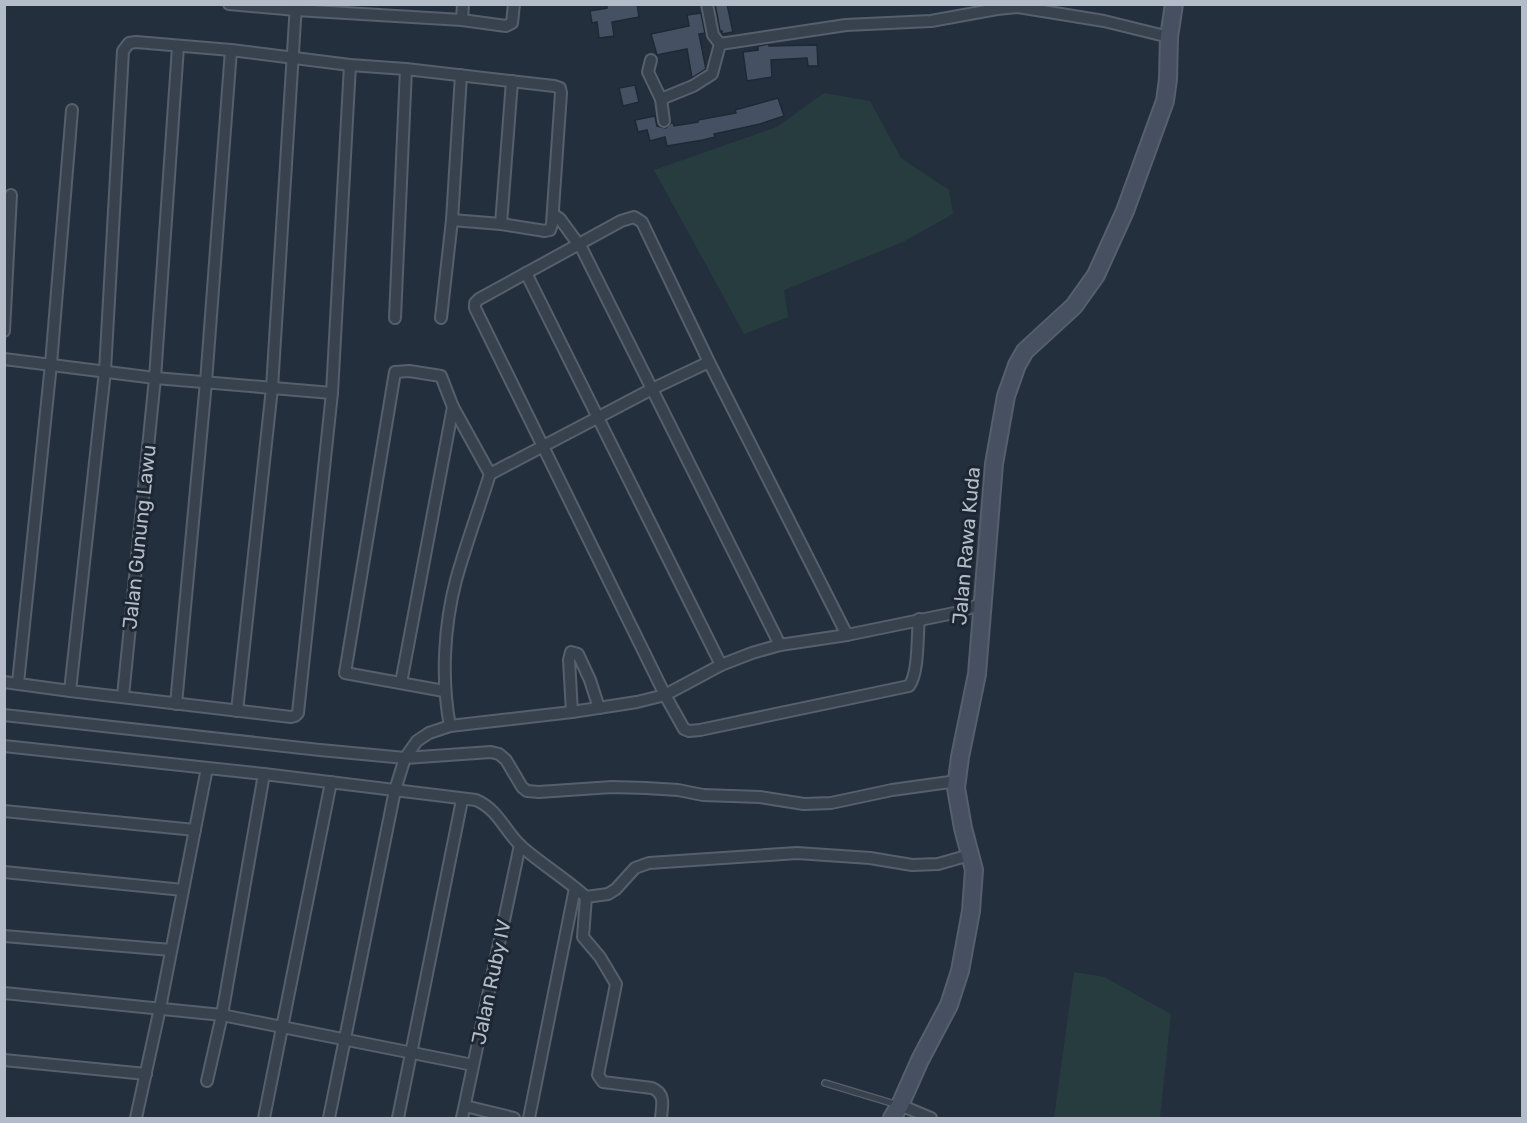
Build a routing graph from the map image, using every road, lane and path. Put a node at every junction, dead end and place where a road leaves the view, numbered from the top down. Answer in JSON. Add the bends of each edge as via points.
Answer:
{"nodes":[{"id":1,"x":228,"y":4,"type":"edge"},
{"id":2,"x":463,"y":4,"type":"edge"},
{"id":3,"x":514,"y":4,"type":"edge"},
{"id":4,"x":707,"y":4,"type":"edge"},
{"id":5,"x":1174,"y":4,"type":"edge"},
{"id":6,"x":296,"y":8,"type":"edge"},
{"id":7,"x":355,"y":9,"type":"edge"},
{"id":8,"x":408,"y":10,"type":"edge"},
{"id":9,"x":462,"y":20,"type":"junction"},
{"id":10,"x":1169,"y":37,"type":"junction"},
{"id":11,"x":720,"y":44,"type":"junction"},
{"id":12,"x":178,"y":47,"type":"junction"},
{"id":13,"x":231,"y":50,"type":"junction"},
{"id":14,"x":294,"y":58,"type":"junction"},
{"id":15,"x":651,"y":60,"type":"dead end"},
{"id":16,"x":350,"y":65,"type":"junction"},
{"id":17,"x":406,"y":69,"type":"junction"},
{"id":18,"x":461,"y":75,"type":"junction"},
{"id":19,"x":512,"y":81,"type":"junction"},
{"id":20,"x":661,"y":99,"type":"junction"},
{"id":21,"x":72,"y":110,"type":"dead end"},
{"id":22,"x":664,"y":121,"type":"dead end"},
{"id":23,"x":11,"y":195,"type":"dead end"},
{"id":24,"x":553,"y":214,"type":"junction"},
{"id":25,"x":452,"y":220,"type":"junction"},
{"id":26,"x":501,"y":224,"type":"junction"},
{"id":27,"x":579,"y":243,"type":"junction"},
{"id":28,"x":526,"y":273,"type":"junction"},
{"id":29,"x":395,"y":318,"type":"dead end"},
{"id":30,"x":441,"y":318,"type":"dead end"},
{"id":31,"x":4,"y":331,"type":"edge"},
{"id":32,"x":4,"y":359,"type":"edge"},
{"id":33,"x":709,"y":362,"type":"junction"},
{"id":34,"x":51,"y":364,"type":"junction"},
{"id":35,"x":105,"y":371,"type":"junction"},
{"id":36,"x":154,"y":378,"type":"junction"},
{"id":37,"x":206,"y":382,"type":"junction"},
{"id":38,"x":272,"y":388,"type":"junction"},
{"id":39,"x":652,"y":389,"type":"junction"},
{"id":40,"x":332,"y":393,"type":"junction"},
{"id":41,"x":453,"y":407,"type":"junction"},
{"id":42,"x":598,"y":419,"type":"junction"},
{"id":43,"x":543,"y":446,"type":"junction"},
{"id":44,"x":490,"y":474,"type":"junction"},
{"id":45,"x":981,"y":604,"type":"junction"},
{"id":46,"x":919,"y":619,"type":"junction"},
{"id":47,"x":847,"y":635,"type":"junction"},
{"id":48,"x":780,"y":645,"type":"junction"},
{"id":49,"x":721,"y":665,"type":"junction"},
{"id":50,"x":4,"y":682,"type":"edge"},
{"id":51,"x":18,"y":683,"type":"junction"},
{"id":52,"x":401,"y":683,"type":"junction"},
{"id":53,"x":70,"y":691,"type":"junction"},
{"id":54,"x":444,"y":691,"type":"junction"},
{"id":55,"x":665,"y":695,"type":"junction"},
{"id":56,"x":123,"y":696,"type":"junction"},
{"id":57,"x":176,"y":704,"type":"junction"},
{"id":58,"x":599,"y":708,"type":"junction"},
{"id":59,"x":237,"y":711,"type":"junction"},
{"id":60,"x":572,"y":712,"type":"junction"},
{"id":61,"x":4,"y":715,"type":"edge"},
{"id":62,"x":450,"y":726,"type":"junction"},
{"id":63,"x":4,"y":746,"type":"edge"},
{"id":64,"x":405,"y":758,"type":"junction"},
{"id":65,"x":207,"y":768,"type":"junction"},
{"id":66,"x":264,"y":774,"type":"junction"},
{"id":67,"x":957,"y":781,"type":"junction"},
{"id":68,"x":331,"y":782,"type":"junction"},
{"id":69,"x":395,"y":790,"type":"junction"},
{"id":70,"x":462,"y":800,"type":"junction"},
{"id":71,"x":4,"y":811,"type":"edge"},
{"id":72,"x":195,"y":830,"type":"junction"},
{"id":73,"x":520,"y":846,"type":"junction"},
{"id":74,"x":970,"y":855,"type":"junction"},
{"id":75,"x":4,"y":872,"type":"edge"},
{"id":76,"x":575,"y":888,"type":"junction"},
{"id":77,"x":183,"y":890,"type":"junction"},
{"id":78,"x":586,"y":897,"type":"junction"},
{"id":79,"x":4,"y":936,"type":"edge"},
{"id":80,"x":171,"y":950,"type":"junction"},
{"id":81,"x":4,"y":993,"type":"edge"},
{"id":82,"x":160,"y":1008,"type":"junction"},
{"id":83,"x":222,"y":1015,"type":"junction"},
{"id":84,"x":282,"y":1028,"type":"junction"},
{"id":85,"x":345,"y":1039,"type":"junction"},
{"id":86,"x":412,"y":1052,"type":"junction"},
{"id":87,"x":4,"y":1060,"type":"edge"},
{"id":88,"x":473,"y":1065,"type":"junction"},
{"id":89,"x":146,"y":1074,"type":"junction"},
{"id":90,"x":207,"y":1081,"type":"dead end"},
{"id":91,"x":825,"y":1083,"type":"dead end"},
{"id":92,"x":465,"y":1106,"type":"junction"},
{"id":93,"x":896,"y":1112,"type":"edge"},
{"id":94,"x":136,"y":1119,"type":"edge"},
{"id":95,"x":264,"y":1119,"type":"edge"},
{"id":96,"x":329,"y":1119,"type":"edge"},
{"id":97,"x":398,"y":1119,"type":"edge"},
{"id":98,"x":462,"y":1119,"type":"edge"},
{"id":99,"x":514,"y":1119,"type":"edge"},
{"id":100,"x":529,"y":1119,"type":"edge"},
{"id":101,"x":661,"y":1119,"type":"edge"},
{"id":102,"x":931,"y":1119,"type":"edge"}],
"edges":[{"from":1,"to":6,"type":"street"},
{"from":2,"to":9,"type":"street"},
{"from":3,"to":9,"type":"street","via":[[510,26]]},
{"from":4,"to":11,"type":"street","via":[[713,35]]},
{"from":5,"to":10,"type":"street","name":"Jalan Rawa Kuda"},
{"from":6,"to":7,"type":"street"},
{"from":6,"to":14,"type":"street"},
{"from":7,"to":8,"type":"street"},
{"from":8,"to":9,"type":"street"},
{"from":10,"to":11,"type":"street","via":[[1104,21],[1018,7],[931,21],[846,25]]},
{"from":10,"to":45,"type":"street","name":"Jalan Rawa Kuda","via":[[1165,101],[1125,211],[1096,275],[1074,306],[1026,351],[1006,396],[994,464]]},
{"from":11,"to":20,"type":"street","via":[[712,74]]},
{"from":12,"to":13,"type":"street"},
{"from":12,"to":35,"type":"street","via":[[136,42],[129,43],[123,51]]},
{"from":12,"to":36,"type":"street","name":"Jalan Gunung Lawu"},
{"from":13,"to":14,"type":"street"},
{"from":13,"to":37,"type":"street"},
{"from":14,"to":16,"type":"street"},
{"from":14,"to":38,"type":"street"},
{"from":15,"to":20,"type":"street","via":[[648,72]]},
{"from":16,"to":17,"type":"street"},
{"from":16,"to":40,"type":"street"},
{"from":17,"to":18,"type":"street"},
{"from":17,"to":29,"type":"street"},
{"from":18,"to":19,"type":"street"},
{"from":18,"to":25,"type":"street"},
{"from":19,"to":24,"type":"street","via":[[560,88]]},
{"from":19,"to":26,"type":"street"},
{"from":20,"to":22,"type":"street"},
{"from":21,"to":34,"type":"street"},
{"from":23,"to":31,"type":"street"},
{"from":24,"to":26,"type":"street","via":[[550,230],[545,231]]},
{"from":24,"to":27,"type":"street"},
{"from":25,"to":26,"type":"street"},
{"from":25,"to":30,"type":"street"},
{"from":27,"to":28,"type":"street"},
{"from":27,"to":33,"type":"street","via":[[621,221],[634,217],[642,222]]},
{"from":27,"to":39,"type":"street"},
{"from":28,"to":42,"type":"street"},
{"from":28,"to":43,"type":"street","via":[[479,299],[475,308]]},
{"from":32,"to":34,"type":"street"},
{"from":33,"to":39,"type":"street"},
{"from":33,"to":47,"type":"street"},
{"from":34,"to":35,"type":"street"},
{"from":34,"to":51,"type":"street"},
{"from":35,"to":36,"type":"street"},
{"from":35,"to":53,"type":"street"},
{"from":36,"to":37,"type":"street"},
{"from":36,"to":56,"type":"street","name":"Jalan Gunung Lawu"},
{"from":37,"to":38,"type":"street"},
{"from":37,"to":57,"type":"street"},
{"from":38,"to":40,"type":"street"},
{"from":38,"to":59,"type":"street"},
{"from":39,"to":42,"type":"street"},
{"from":39,"to":48,"type":"street"},
{"from":40,"to":59,"type":"street","via":[[297,713],[291,717]]},
{"from":41,"to":44,"type":"street"},
{"from":41,"to":52,"type":"street"},
{"from":41,"to":52,"type":"street","via":[[441,376],[395,372],[344,670],[348,675]]},
{"from":42,"to":43,"type":"street"},
{"from":42,"to":49,"type":"street"},
{"from":43,"to":44,"type":"street"},
{"from":43,"to":55,"type":"street"},
{"from":44,"to":54,"type":"street","via":[[453,597]]},
{"from":45,"to":46,"type":"street"},
{"from":45,"to":67,"type":"street","name":"Jalan Rawa Kuda","via":[[977,674]]},
{"from":46,"to":47,"type":"street"},
{"from":46,"to":55,"type":"street","via":[[913,681],[903,688],[693,731],[684,729]]},
{"from":47,"to":48,"type":"street"},
{"from":48,"to":49,"type":"street"},
{"from":49,"to":55,"type":"street"},
{"from":50,"to":51,"type":"street"},
{"from":51,"to":53,"type":"street"},
{"from":52,"to":54,"type":"street"},
{"from":53,"to":56,"type":"street"},
{"from":54,"to":62,"type":"street"},
{"from":55,"to":58,"type":"street"},
{"from":56,"to":57,"type":"street"},
{"from":57,"to":59,"type":"street"},
{"from":58,"to":60,"type":"street"},
{"from":58,"to":60,"type":"street","via":[[578,654],[571,652]]},
{"from":60,"to":62,"type":"street"},
{"from":61,"to":64,"type":"street"},
{"from":62,"to":64,"type":"street","via":[[429,732]]},
{"from":63,"to":65,"type":"street"},
{"from":64,"to":67,"type":"street","via":[[499,754],[527,791],[646,788],[804,804],[831,803]]},
{"from":64,"to":69,"type":"street"},
{"from":65,"to":66,"type":"street"},
{"from":65,"to":72,"type":"street"},
{"from":66,"to":68,"type":"street"},
{"from":66,"to":83,"type":"street"},
{"from":67,"to":74,"type":"street","name":"Jalan Rawa Kuda"},
{"from":68,"to":69,"type":"street"},
{"from":68,"to":84,"type":"street"},
{"from":69,"to":70,"type":"street"},
{"from":69,"to":85,"type":"street"},
{"from":70,"to":73,"type":"street","via":[[486,804]]},
{"from":70,"to":86,"type":"street"},
{"from":71,"to":72,"type":"street"},
{"from":72,"to":77,"type":"street"},
{"from":73,"to":76,"type":"street"},
{"from":73,"to":88,"type":"street","name":"Jalan Ruby IV"},
{"from":74,"to":78,"type":"street","via":[[938,864],[912,865],[797,853],[649,862],[635,868],[609,894]]},
{"from":74,"to":93,"type":"street","name":"Jalan Rawa Kuda","via":[[974,870],[972,911],[960,971],[949,1005]]},
{"from":75,"to":77,"type":"street"},
{"from":76,"to":78,"type":"street"},
{"from":76,"to":100,"type":"street"},
{"from":77,"to":80,"type":"street"},
{"from":78,"to":101,"type":"street","via":[[583,937],[616,984],[599,1079],[658,1091],[663,1098]]},
{"from":79,"to":80,"type":"street"},
{"from":80,"to":82,"type":"street"},
{"from":81,"to":82,"type":"street"},
{"from":82,"to":83,"type":"street"},
{"from":82,"to":89,"type":"street"},
{"from":83,"to":84,"type":"street"},
{"from":83,"to":90,"type":"street"},
{"from":84,"to":85,"type":"street"},
{"from":84,"to":95,"type":"street"},
{"from":85,"to":86,"type":"street"},
{"from":85,"to":96,"type":"street"},
{"from":86,"to":88,"type":"street"},
{"from":86,"to":97,"type":"street"},
{"from":87,"to":89,"type":"street"},
{"from":88,"to":92,"type":"street","name":"Jalan Ruby IV"},
{"from":89,"to":94,"type":"street"},
{"from":91,"to":93,"type":"lane"},
{"from":92,"to":98,"type":"street","name":"Jalan Ruby IV"},
{"from":92,"to":99,"type":"street"},
{"from":93,"to":102,"type":"street"}]}
